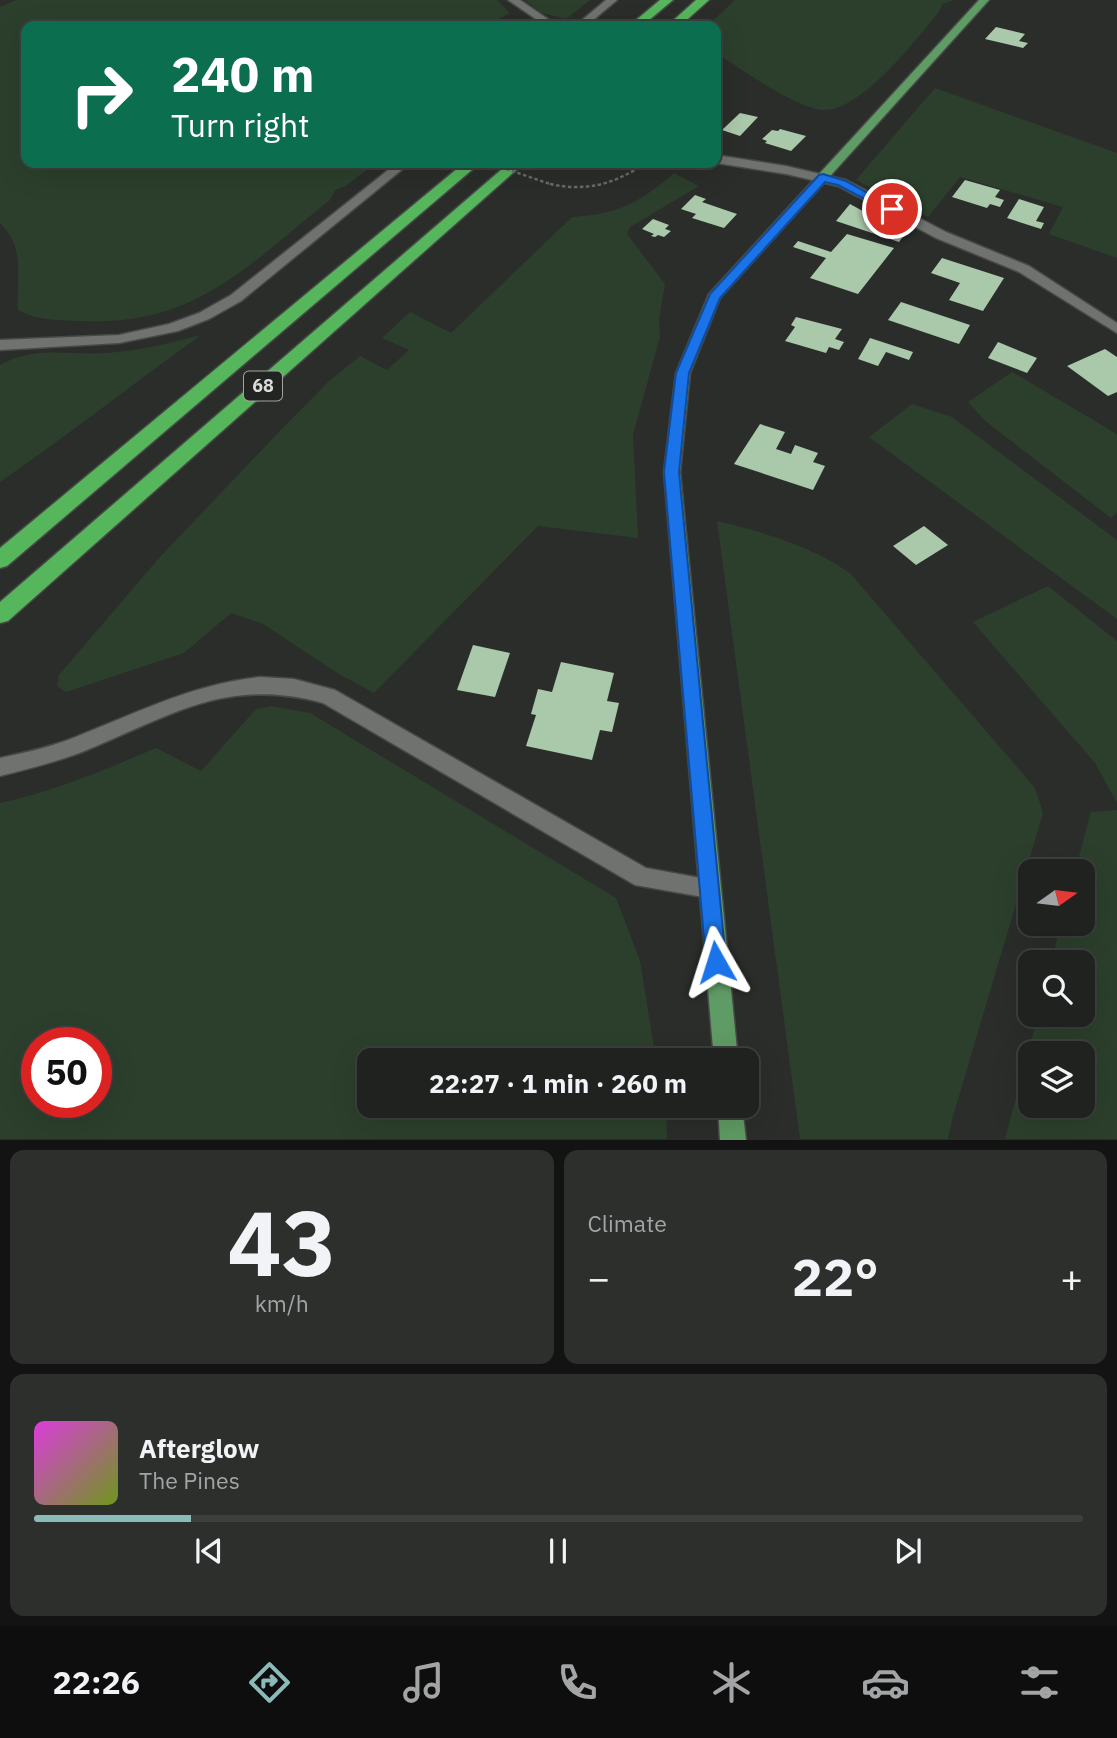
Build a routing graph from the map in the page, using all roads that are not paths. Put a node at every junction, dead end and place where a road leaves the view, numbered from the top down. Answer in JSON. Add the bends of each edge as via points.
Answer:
{"nodes":[{"id":1,"x":513,"y":0,"type":"edge"},
{"id":2,"x":612,"y":0,"type":"edge"},
{"id":3,"x":667,"y":0,"type":"edge"},
{"id":4,"x":703,"y":0,"type":"edge"},
{"id":5,"x":984,"y":0,"type":"edge"},
{"id":6,"x":545,"y":21,"type":"edge"},
{"id":7,"x":586,"y":21,"type":"edge"},
{"id":8,"x":641,"y":21,"type":"edge"},
{"id":9,"x":679,"y":21,"type":"edge"},
{"id":10,"x":721,"y":160,"type":"edge"},
{"id":11,"x":398,"y":168,"type":"edge"},
{"id":12,"x":467,"y":168,"type":"edge"},
{"id":13,"x":511,"y":168,"type":"edge"},
{"id":14,"x":823,"y":177,"type":"junction"},
{"id":15,"x":1117,"y":329,"type":"edge"},
{"id":16,"x":0,"y":345,"type":"edge"},
{"id":17,"x":0,"y":560,"type":"edge"},
{"id":18,"x":0,"y":615,"type":"edge"},
{"id":19,"x":0,"y":767,"type":"edge"},
{"id":20,"x":709,"y":888,"type":"junction"},
{"id":21,"x":725,"y":1048,"type":"edge"},
{"id":22,"x":731,"y":1118,"type":"edge"},
{"id":23,"x":733,"y":1139,"type":"edge"}],
"edges":[{"from":1,"to":6,"type":"street"},
{"from":2,"to":7,"type":"street"},
{"from":3,"to":8,"type":"highway"},
{"from":4,"to":9,"type":"highway"},
{"from":5,"to":14,"type":"main road"},
{"from":10,"to":14,"type":"street"},
{"from":11,"to":16,"type":"street","via":[[236,298],[204,316],[119,339]]},
{"from":12,"to":17,"type":"highway","number":"68"},
{"from":13,"to":18,"type":"highway","number":"68"},
{"from":14,"to":15,"type":"street","via":[[941,235],[1024,269]]},
{"from":14,"to":20,"type":"main road","via":[[714,297],[683,373],[672,472]]},
{"from":19,"to":20,"type":"street","via":[[75,746],[211,690],[248,683],[291,685],[328,696],[643,878]]},
{"from":20,"to":21,"type":"main road"},
{"from":22,"to":23,"type":"main road"}]}
